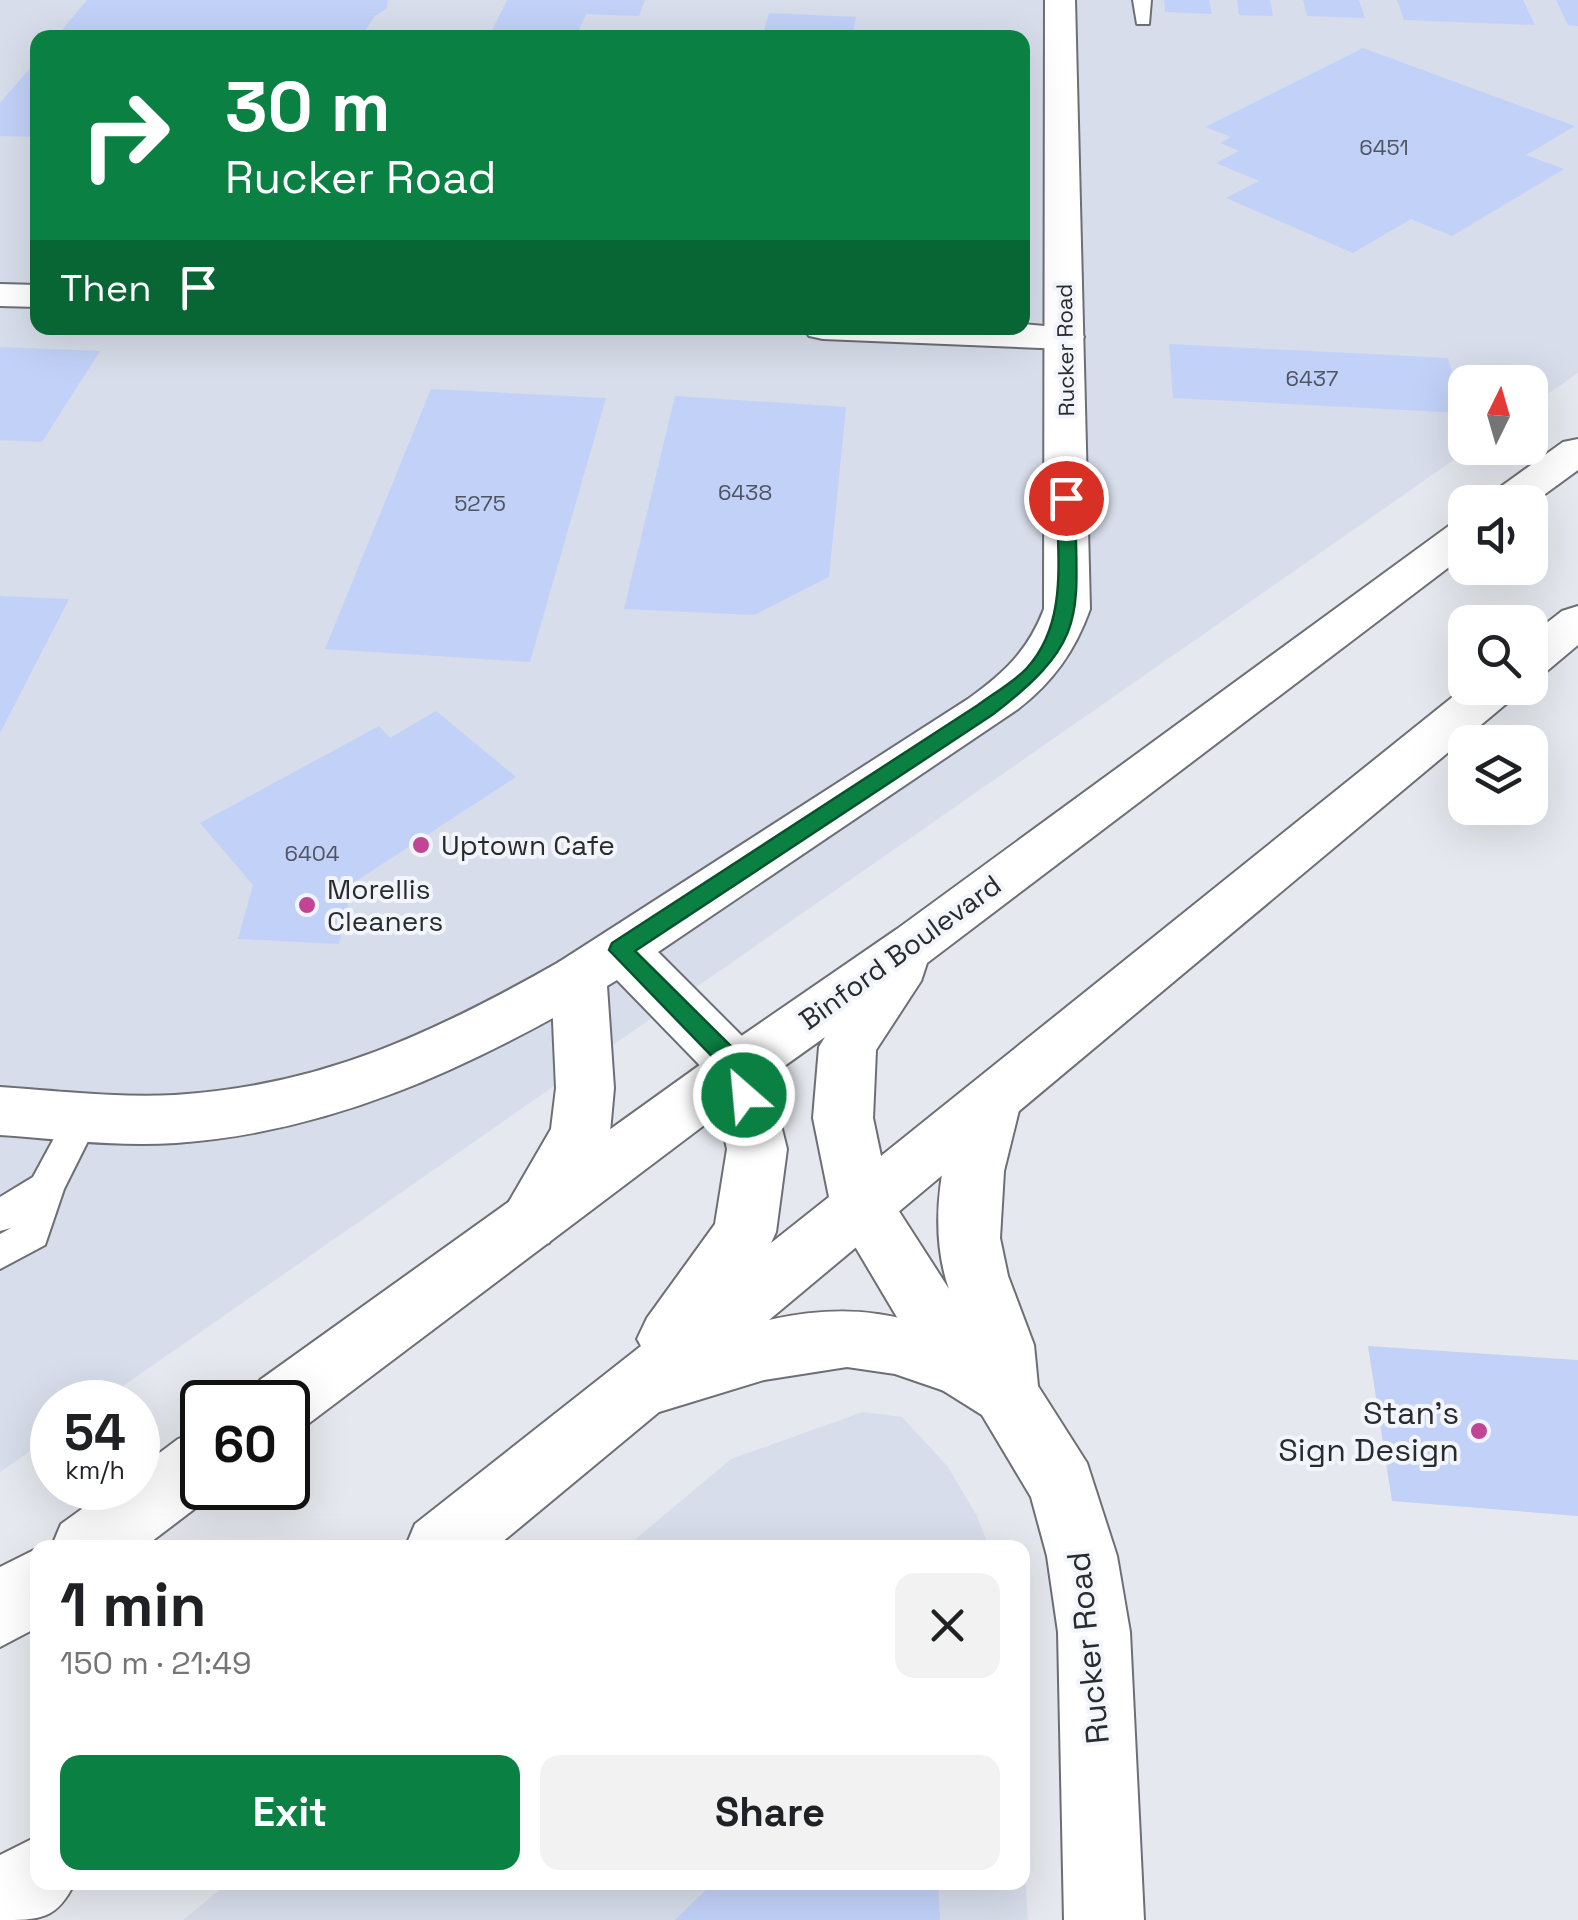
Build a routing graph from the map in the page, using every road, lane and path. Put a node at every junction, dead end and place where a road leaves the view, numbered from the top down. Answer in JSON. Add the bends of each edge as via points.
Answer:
{"nodes":[{"id":1,"x":1060,"y":0,"type":"edge"},
{"id":2,"x":1142,"y":0,"type":"edge"},
{"id":3,"x":1143,"y":20,"type":"dead end"},
{"id":4,"x":0,"y":295,"type":"edge"},
{"id":5,"x":30,"y":296,"type":"edge"},
{"id":6,"x":1011,"y":335,"type":"edge"},
{"id":7,"x":1065,"y":337,"type":"junction"},
{"id":8,"x":1578,"y":450,"type":"edge"},
{"id":9,"x":1530,"y":485,"type":"edge"},
{"id":10,"x":1448,"y":547,"type":"edge"},
{"id":11,"x":1578,"y":621,"type":"edge"},
{"id":12,"x":1548,"y":645,"type":"edge"},
{"id":13,"x":1474,"y":705,"type":"edge"},
{"id":14,"x":916,"y":942,"type":"junction"},
{"id":15,"x":600,"y":963,"type":"junction"},
{"id":16,"x":738,"y":1068,"type":"junction"},
{"id":17,"x":992,"y":1102,"type":"junction"},
{"id":18,"x":0,"y":1111,"type":"edge"},
{"id":19,"x":83,"y":1117,"type":"junction"},
{"id":20,"x":46,"y":1188,"type":"junction"},
{"id":21,"x":862,"y":1206,"type":"junction"},
{"id":22,"x":0,"y":1216,"type":"edge"},
{"id":23,"x":526,"y":1224,"type":"junction"},
{"id":24,"x":0,"y":1253,"type":"edge"},
{"id":25,"x":984,"y":1380,"type":"junction"},
{"id":26,"x":310,"y":1383,"type":"edge"},
{"id":27,"x":636,"y":1388,"type":"junction"},
{"id":28,"x":180,"y":1478,"type":"edge"},
{"id":29,"x":97,"y":1540,"type":"edge"},
{"id":30,"x":450,"y":1540,"type":"edge"},
{"id":31,"x":30,"y":1590,"type":"edge"},
{"id":32,"x":0,"y":1611,"type":"edge"},
{"id":33,"x":30,"y":1882,"type":"edge"},
{"id":34,"x":0,"y":1906,"type":"edge"},
{"id":35,"x":1104,"y":1920,"type":"edge"}],
"edges":[{"from":1,"to":7,"type":"street","name":"Rucker Road"},
{"from":2,"to":3,"type":"lane"},
{"from":4,"to":5,"type":"street"},
{"from":6,"to":7,"type":"street"},
{"from":7,"to":15,"type":"street","name":"Rucker Road","via":[[1067,609],[1054,647],[1032,675],[985,710]]},
{"from":8,"to":9,"type":"street"},
{"from":10,"to":14,"type":"street","name":"Binford Boulevard"},
{"from":11,"to":12,"type":"street"},
{"from":13,"to":17,"type":"street"},
{"from":14,"to":16,"type":"street","name":"Binford Boulevard"},
{"from":14,"to":21,"type":"street","name":"Rucker Road","via":[[848,1047],[843,1118]]},
{"from":15,"to":16,"type":"street"},
{"from":15,"to":19,"type":"street","name":"Rucker Road","via":[[478,1036],[338,1093],[177,1119]]},
{"from":15,"to":23,"type":"street","via":[[580,1132]]},
{"from":16,"to":23,"type":"street","name":"Binford Boulevard"},
{"from":16,"to":27,"type":"street","via":[[757,1150],[745,1232]]},
{"from":17,"to":21,"type":"street"},
{"from":17,"to":25,"type":"street","name":"Rucker Road","via":[[974,1171],[969,1238],[1001,1345]]},
{"from":18,"to":19,"type":"street","name":"Rucker Road"},
{"from":19,"to":20,"type":"lane"},
{"from":20,"to":22,"type":"lane"},
{"from":20,"to":24,"type":"lane","via":[[32,1234]]},
{"from":21,"to":25,"type":"street","name":"Rucker Road"},
{"from":21,"to":27,"type":"street"},
{"from":23,"to":26,"type":"street","name":"Binford Boulevard"},
{"from":25,"to":27,"type":"street","via":[[910,1348],[868,1339],[822,1340]]},
{"from":25,"to":35,"type":"street","name":"Rucker Road","via":[[1064,1486],[1082,1556],[1094,1632]]},
{"from":27,"to":30,"type":"street"},
{"from":28,"to":29,"type":"street"},
{"from":31,"to":32,"type":"street"},
{"from":33,"to":34,"type":"street"}]}
